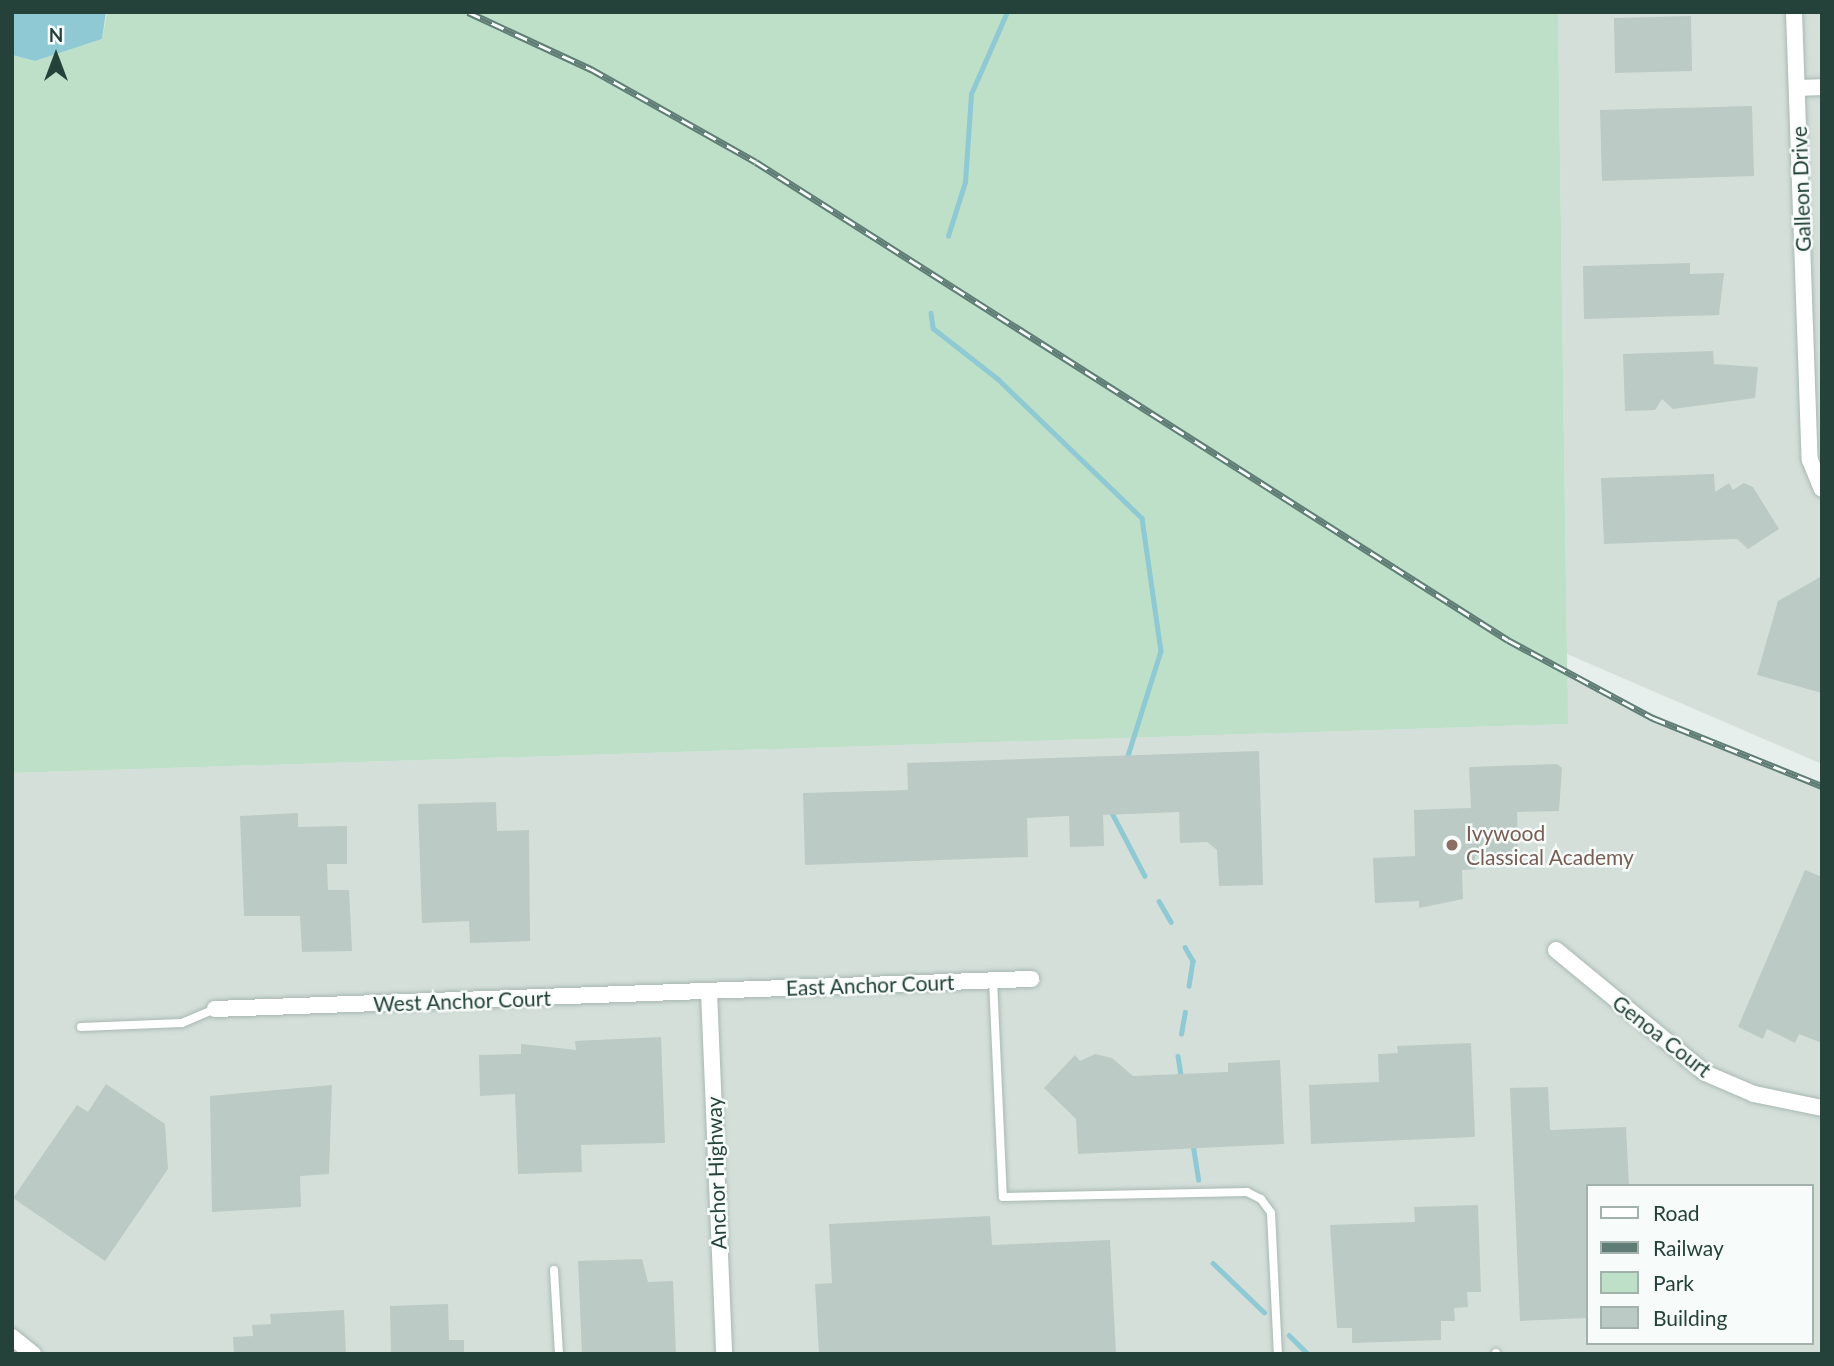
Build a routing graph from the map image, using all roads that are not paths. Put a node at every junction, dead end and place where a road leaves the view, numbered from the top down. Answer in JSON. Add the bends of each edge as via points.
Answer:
{"nodes":[{"id":1,"x":1794,"y":12,"type":"edge"},
{"id":2,"x":1822,"y":87,"type":"edge"},
{"id":3,"x":1797,"y":88,"type":"junction"},
{"id":4,"x":1822,"y":489,"type":"edge"},
{"id":5,"x":1556,"y":950,"type":"dead end"},
{"id":6,"x":1031,"y":979,"type":"dead end"},
{"id":7,"x":993,"y":980,"type":"junction"},
{"id":8,"x":709,"y":992,"type":"junction"},
{"id":9,"x":215,"y":1009,"type":"joint"},
{"id":10,"x":81,"y":1027,"type":"dead end"},
{"id":11,"x":1822,"y":1108,"type":"edge"},
{"id":12,"x":554,"y":1270,"type":"dead end"},
{"id":13,"x":13,"y":1339,"type":"edge"},
{"id":14,"x":33,"y":1354,"type":"edge"},
{"id":15,"x":559,"y":1354,"type":"edge"},
{"id":16,"x":723,"y":1354,"type":"edge"},
{"id":17,"x":1278,"y":1354,"type":"edge"}],
"edges":[{"from":1,"to":3,"type":"street","name":"Galleon Drive"},
{"from":2,"to":3,"type":"street"},
{"from":3,"to":4,"type":"street","name":"Galleon Drive","via":[[1810,460]]},
{"from":5,"to":11,"type":"street","name":"Genoa Court","via":[[1705,1073],[1754,1094]]},
{"from":6,"to":7,"type":"street","name":"East Anchor Court"},
{"from":7,"to":8,"type":"street","name":"East Anchor Court"},
{"from":7,"to":17,"type":"lane","via":[[1003,1197],[1247,1192],[1261,1199],[1271,1213]]},
{"from":8,"to":9,"type":"street","name":"West Anchor Court"},
{"from":8,"to":16,"type":"street","name":"Anchor Highway"},
{"from":9,"to":10,"type":"lane","via":[[182,1023]]},
{"from":12,"to":15,"type":"lane"},
{"from":13,"to":14,"type":"street"}]}
